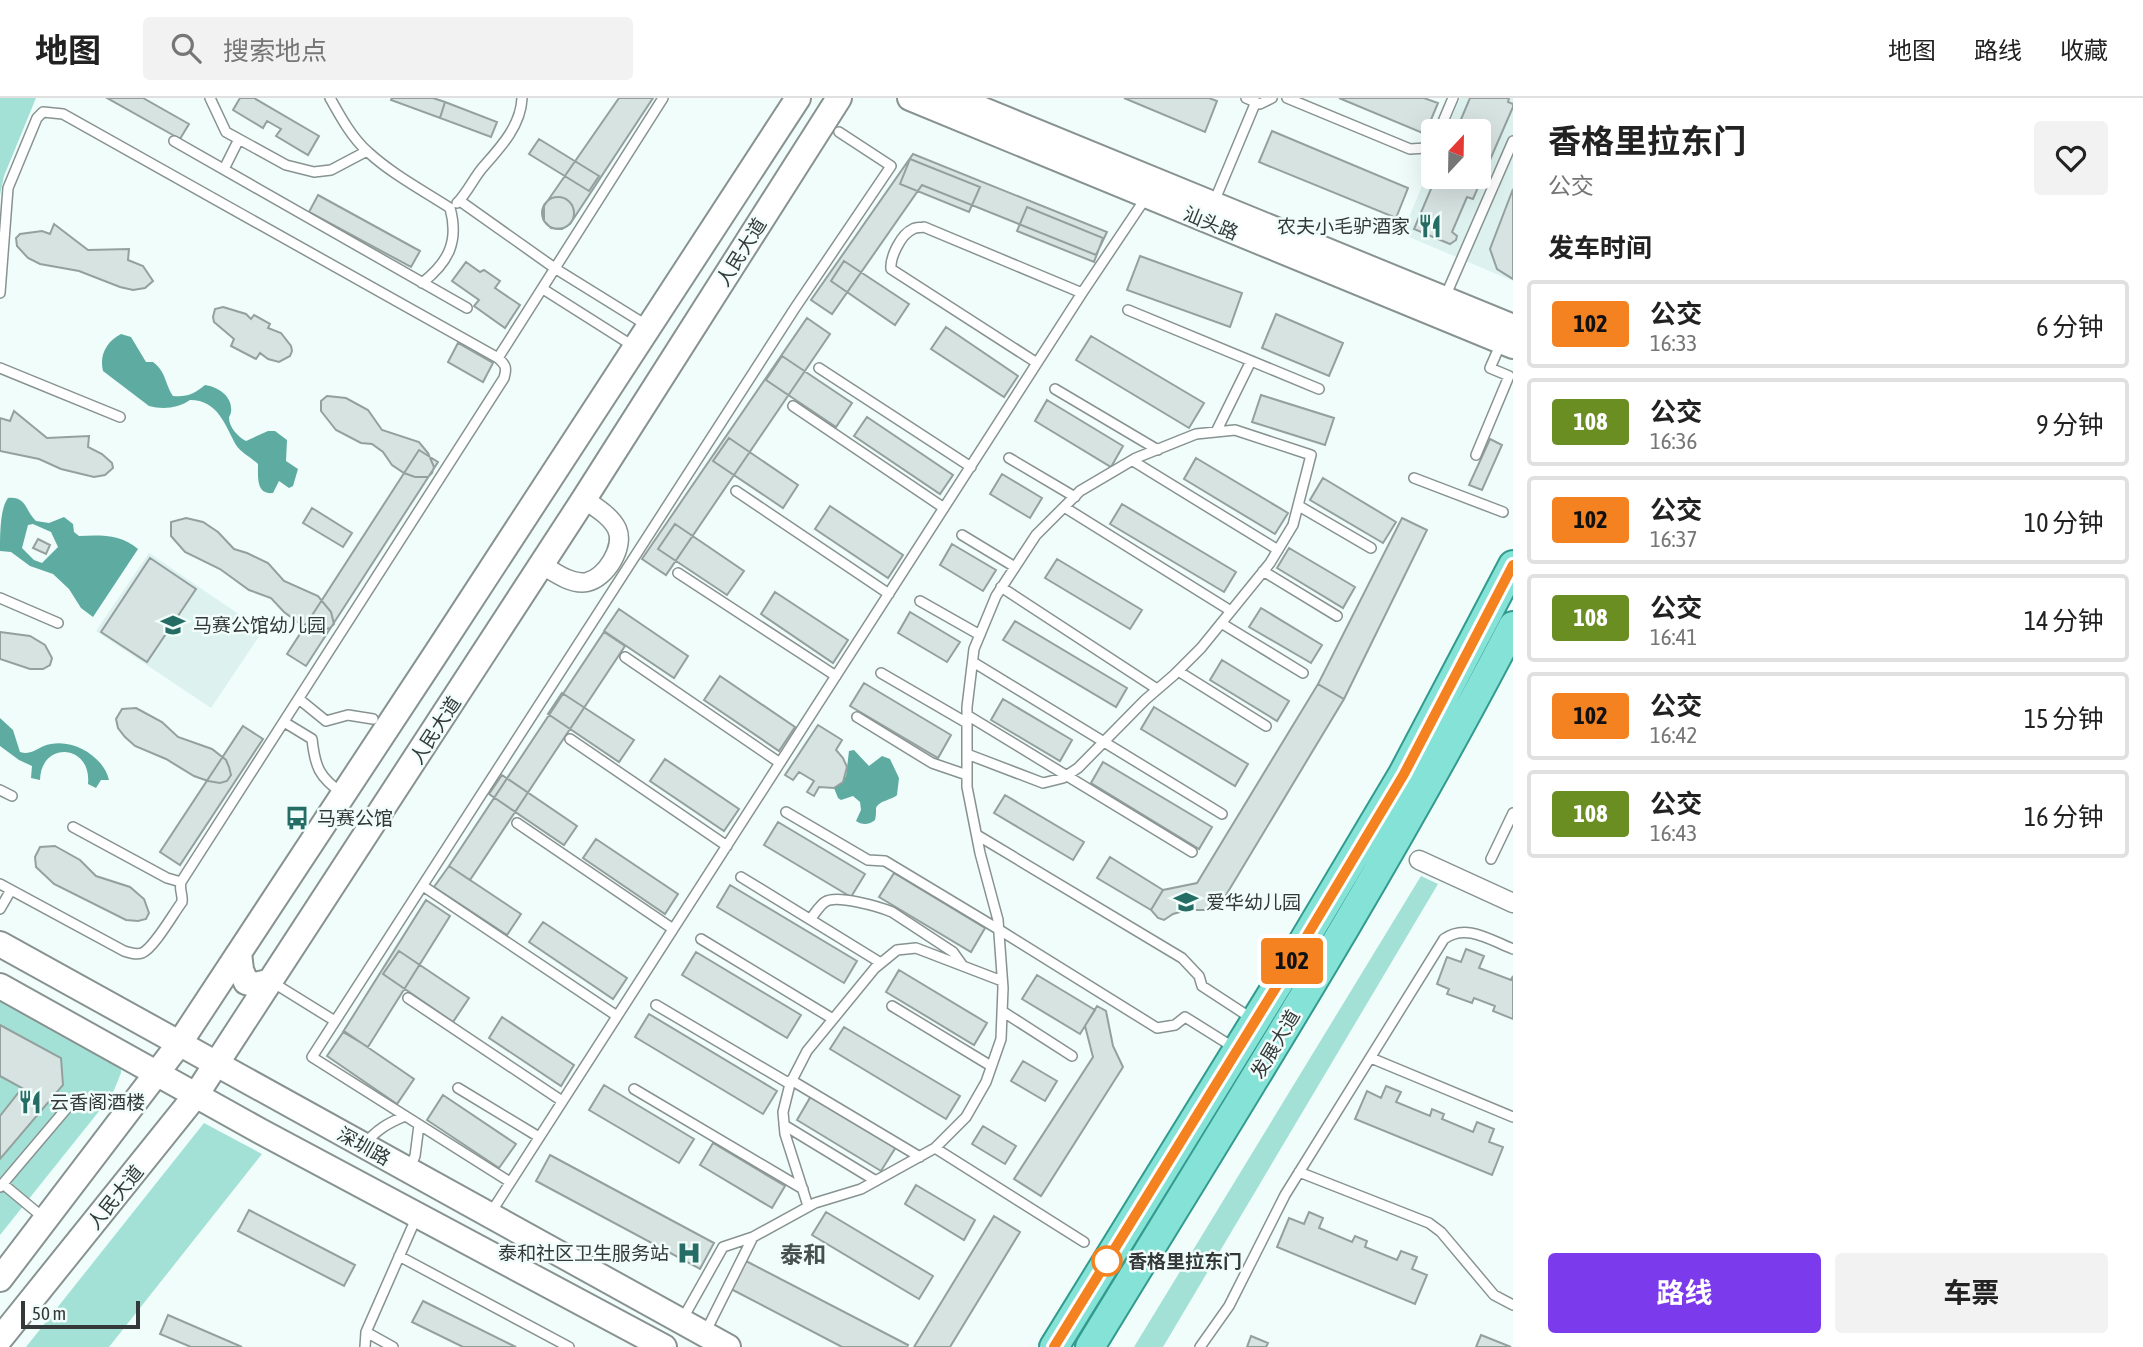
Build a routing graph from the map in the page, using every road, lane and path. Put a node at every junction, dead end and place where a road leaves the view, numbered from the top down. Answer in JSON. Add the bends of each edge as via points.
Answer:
{"nodes":[{"id":1,"x":210,"y":98,"type":"edge"},
{"id":2,"x":330,"y":98,"type":"edge"},
{"id":3,"x":522,"y":98,"type":"edge"},
{"id":4,"x":663,"y":98,"type":"edge"},
{"id":5,"x":798,"y":98,"type":"edge"},
{"id":6,"x":839,"y":98,"type":"edge"},
{"id":7,"x":910,"y":98,"type":"edge"},
{"id":8,"x":954,"y":98,"type":"edge"},
{"id":9,"x":1272,"y":98,"type":"edge"},
{"id":10,"x":1287,"y":98,"type":"edge"},
{"id":11,"x":1452,"y":98,"type":"edge"},
{"id":12,"x":1250,"y":101,"type":"edge"},
{"id":13,"x":1443,"y":119,"type":"edge"},
{"id":14,"x":839,"y":132,"type":"dead end"},
{"id":15,"x":239,"y":139,"type":"junction"},
{"id":16,"x":174,"y":141,"type":"dead end"},
{"id":17,"x":1513,"y":141,"type":"edge"},
{"id":18,"x":1421,"y":148,"type":"edge"},
{"id":19,"x":367,"y":151,"type":"junction"},
{"id":20,"x":224,"y":169,"type":"junction"},
{"id":21,"x":1152,"y":188,"type":"junction"},
{"id":22,"x":460,"y":201,"type":"junction"},
{"id":23,"x":1213,"y":204,"type":"junction"},
{"id":24,"x":450,"y":208,"type":"junction"},
{"id":25,"x":556,"y":269,"type":"junction"},
{"id":26,"x":422,"y":283,"type":"junction"},
{"id":27,"x":543,"y":289,"type":"junction"},
{"id":28,"x":0,"y":293,"type":"edge"},
{"id":29,"x":1082,"y":293,"type":"junction"},
{"id":30,"x":1444,"y":299,"type":"junction"},
{"id":31,"x":467,"y":308,"type":"dead end"},
{"id":32,"x":1128,"y":310,"type":"dead end"},
{"id":33,"x":642,"y":337,"type":"junction"},
{"id":34,"x":1509,"y":338,"type":"edge"},
{"id":35,"x":498,"y":358,"type":"junction"},
{"id":36,"x":1251,"y":361,"type":"junction"},
{"id":37,"x":1037,"y":363,"type":"junction"},
{"id":38,"x":0,"y":368,"type":"edge"},
{"id":39,"x":819,"y":368,"type":"dead end"},
{"id":40,"x":1055,"y":389,"type":"dead end"},
{"id":41,"x":1319,"y":389,"type":"dead end"},
{"id":42,"x":793,"y":406,"type":"dead end"},
{"id":43,"x":120,"y":417,"type":"dead end"},
{"id":44,"x":1216,"y":432,"type":"junction"},
{"id":45,"x":1158,"y":450,"type":"junction"},
{"id":46,"x":1476,"y":455,"type":"dead end"},
{"id":47,"x":1009,"y":458,"type":"dead end"},
{"id":48,"x":1133,"y":460,"type":"junction"},
{"id":49,"x":971,"y":467,"type":"junction"},
{"id":50,"x":1414,"y":478,"type":"dead end"},
{"id":51,"x":736,"y":491,"type":"dead end"},
{"id":52,"x":1074,"y":497,"type":"junction"},
{"id":53,"x":584,"y":499,"type":"junction"},
{"id":54,"x":1299,"y":506,"type":"junction"},
{"id":55,"x":1064,"y":507,"type":"junction"},
{"id":56,"x":944,"y":508,"type":"junction"},
{"id":57,"x":1503,"y":512,"type":"dead end"},
{"id":58,"x":961,"y":535,"type":"dead end"},
{"id":59,"x":1371,"y":548,"type":"dead end"},
{"id":60,"x":1278,"y":550,"type":"junction"},
{"id":61,"x":541,"y":565,"type":"junction"},
{"id":62,"x":1513,"y":565,"type":"edge"},
{"id":63,"x":618,"y":567,"type":"junction"},
{"id":64,"x":1015,"y":567,"type":"junction"},
{"id":65,"x":1263,"y":571,"type":"junction"},
{"id":66,"x":678,"y":573,"type":"dead end"},
{"id":67,"x":1001,"y":587,"type":"junction"},
{"id":68,"x":889,"y":594,"type":"junction"},
{"id":69,"x":0,"y":598,"type":"edge"},
{"id":70,"x":920,"y":601,"type":"dead end"},
{"id":71,"x":1231,"y":611,"type":"junction"},
{"id":72,"x":1337,"y":616,"type":"dead end"},
{"id":73,"x":58,"y":623,"type":"dead end"},
{"id":74,"x":1221,"y":623,"type":"junction"},
{"id":75,"x":1513,"y":626,"type":"edge"},
{"id":76,"x":980,"y":635,"type":"junction"},
{"id":77,"x":438,"y":652,"type":"junction"},
{"id":78,"x":625,"y":657,"type":"dead end"},
{"id":79,"x":973,"y":662,"type":"junction"},
{"id":80,"x":1178,"y":671,"type":"junction"},
{"id":81,"x":472,"y":673,"type":"junction"},
{"id":82,"x":881,"y":673,"type":"dead end"},
{"id":83,"x":1303,"y":673,"type":"dead end"},
{"id":84,"x":836,"y":676,"type":"junction"},
{"id":85,"x":1157,"y":689,"type":"junction"},
{"id":86,"x":299,"y":699,"type":"junction"},
{"id":87,"x":857,"y":717,"type":"dead end"},
{"id":88,"x":373,"y":719,"type":"dead end"},
{"id":89,"x":967,"y":719,"type":"junction"},
{"id":90,"x":284,"y":722,"type":"junction"},
{"id":91,"x":1266,"y":726,"type":"dead end"},
{"id":92,"x":570,"y":740,"type":"dead end"},
{"id":93,"x":1103,"y":742,"type":"junction"},
{"id":94,"x":967,"y":754,"type":"junction"},
{"id":95,"x":780,"y":763,"type":"junction"},
{"id":96,"x":967,"y":775,"type":"junction"},
{"id":97,"x":1067,"y":775,"type":"junction"},
{"id":98,"x":0,"y":790,"type":"edge"},
{"id":99,"x":337,"y":790,"type":"junction"},
{"id":100,"x":12,"y":796,"type":"dead end"},
{"id":101,"x":786,"y":812,"type":"dead end"},
{"id":102,"x":1513,"y":813,"type":"edge"},
{"id":103,"x":1222,"y":814,"type":"dead end"},
{"id":104,"x":517,"y":823,"type":"dead end"},
{"id":105,"x":73,"y":827,"type":"dead end"},
{"id":106,"x":977,"y":835,"type":"junction"},
{"id":107,"x":727,"y":846,"type":"junction"},
{"id":108,"x":1192,"y":852,"type":"dead end"},
{"id":109,"x":1491,"y":859,"type":"dead end"},
{"id":110,"x":1419,"y":860,"type":"dead end"},
{"id":111,"x":741,"y":877,"type":"dead end"},
{"id":112,"x":181,"y":882,"type":"junction"},
{"id":113,"x":0,"y":884,"type":"edge"},
{"id":114,"x":423,"y":886,"type":"junction"},
{"id":115,"x":11,"y":890,"type":"junction"},
{"id":116,"x":1513,"y":903,"type":"edge"},
{"id":117,"x":0,"y":909,"type":"edge"},
{"id":118,"x":810,"y":919,"type":"junction"},
{"id":119,"x":673,"y":929,"type":"junction"},
{"id":120,"x":998,"y":929,"type":"junction"},
{"id":121,"x":701,"y":939,"type":"dead end"},
{"id":122,"x":0,"y":944,"type":"edge"},
{"id":123,"x":1513,"y":949,"type":"edge"},
{"id":124,"x":239,"y":953,"type":"junction"},
{"id":125,"x":881,"y":963,"type":"junction"},
{"id":126,"x":964,"y":967,"type":"junction"},
{"id":127,"x":271,"y":981,"type":"junction"},
{"id":128,"x":1002,"y":982,"type":"junction"},
{"id":129,"x":0,"y":986,"type":"edge"},
{"id":130,"x":408,"y":998,"type":"dead end"},
{"id":131,"x":656,"y":1005,"type":"dead end"},
{"id":132,"x":892,"y":1006,"type":"dead end"},
{"id":133,"x":1002,"y":1011,"type":"junction"},
{"id":134,"x":617,"y":1016,"type":"junction"},
{"id":135,"x":833,"y":1019,"type":"junction"},
{"id":136,"x":335,"y":1021,"type":"junction"},
{"id":137,"x":1256,"y":1021,"type":"junction"},
{"id":138,"x":179,"y":1044,"type":"junction"},
{"id":139,"x":1238,"y":1049,"type":"junction"},
{"id":140,"x":1072,"y":1056,"type":"dead end"},
{"id":141,"x":1371,"y":1058,"type":"junction"},
{"id":142,"x":216,"y":1065,"type":"junction"},
{"id":143,"x":992,"y":1066,"type":"junction"},
{"id":144,"x":156,"y":1074,"type":"junction"},
{"id":145,"x":790,"y":1082,"type":"junction"},
{"id":146,"x":458,"y":1088,"type":"dead end"},
{"id":147,"x":634,"y":1089,"type":"dead end"},
{"id":148,"x":196,"y":1095,"type":"junction"},
{"id":149,"x":562,"y":1101,"type":"junction"},
{"id":150,"x":72,"y":1102,"type":"dead end"},
{"id":151,"x":405,"y":1116,"type":"junction"},
{"id":152,"x":1513,"y":1117,"type":"edge"},
{"id":153,"x":419,"y":1125,"type":"junction"},
{"id":154,"x":784,"y":1125,"type":"junction"},
{"id":155,"x":539,"y":1137,"type":"junction"},
{"id":156,"x":364,"y":1146,"type":"junction"},
{"id":157,"x":935,"y":1148,"type":"junction"},
{"id":158,"x":920,"y":1157,"type":"junction"},
{"id":159,"x":91,"y":1160,"type":"junction"},
{"id":160,"x":408,"y":1171,"type":"junction"},
{"id":161,"x":1300,"y":1172,"type":"junction"},
{"id":162,"x":876,"y":1181,"type":"junction"},
{"id":163,"x":510,"y":1182,"type":"junction"},
{"id":164,"x":1,"y":1185,"type":"edge"},
{"id":165,"x":124,"y":1186,"type":"junction"},
{"id":166,"x":803,"y":1189,"type":"junction"},
{"id":167,"x":808,"y":1206,"type":"junction"},
{"id":168,"x":417,"y":1215,"type":"junction"},
{"id":169,"x":489,"y":1215,"type":"junction"},
{"id":170,"x":47,"y":1220,"type":"junction"},
{"id":171,"x":753,"y":1237,"type":"junction"},
{"id":172,"x":1084,"y":1242,"type":"dead end"},
{"id":173,"x":399,"y":1256,"type":"junction"},
{"id":174,"x":0,"y":1279,"type":"edge"},
{"id":175,"x":1513,"y":1305,"type":"edge"},
{"id":176,"x":681,"y":1322,"type":"junction"},
{"id":177,"x":366,"y":1332,"type":"junction"},
{"id":178,"x":704,"y":1334,"type":"junction"},
{"id":179,"x":0,"y":1339,"type":"edge"},
{"id":180,"x":365,"y":1347,"type":"edge"},
{"id":181,"x":393,"y":1347,"type":"edge"},
{"id":182,"x":569,"y":1347,"type":"edge"},
{"id":183,"x":664,"y":1347,"type":"edge"},
{"id":184,"x":728,"y":1347,"type":"edge"},
{"id":185,"x":1054,"y":1347,"type":"edge"},
{"id":186,"x":1090,"y":1347,"type":"edge"},
{"id":187,"x":1200,"y":1347,"type":"edge"}],
"edges":[{"from":1,"to":15,"type":"lane","via":[[223,128]]},
{"from":2,"to":19,"type":"lane"},
{"from":3,"to":22,"type":"lane","via":[[498,153]]},
{"from":4,"to":25,"type":"lane"},
{"from":5,"to":33,"type":"main road","name":"人民大道"},
{"from":6,"to":53,"type":"main road","name":"人民大道"},
{"from":7,"to":21,"type":"main road","name":"汕头路"},
{"from":8,"to":21,"type":"main road","name":"汕头路"},
{"from":9,"to":12,"type":"lane","via":[[1266,103]]},
{"from":10,"to":18,"type":"lane","via":[[1410,149]]},
{"from":11,"to":13,"type":"lane"},
{"from":12,"to":23,"type":"lane"},
{"from":14,"to":63,"type":"lane","via":[[891,166]]},
{"from":15,"to":19,"type":"lane","via":[[286,165],[314,172],[331,170]]},
{"from":15,"to":20,"type":"lane"},
{"from":16,"to":20,"type":"lane"},
{"from":17,"to":30,"type":"lane"},
{"from":19,"to":24,"type":"lane"},
{"from":20,"to":26,"type":"lane"},
{"from":21,"to":23,"type":"main road","name":"汕头路"},
{"from":21,"to":29,"type":"lane"},
{"from":21,"to":34,"type":"main road","name":"汕头路"},
{"from":22,"to":24,"type":"lane"},
{"from":22,"to":25,"type":"lane"},
{"from":23,"to":30,"type":"main road","name":"汕头路"},
{"from":24,"to":26,"type":"lane","via":[[455,228],[450,248],[438,270]]},
{"from":25,"to":27,"type":"lane"},
{"from":25,"to":33,"type":"lane"},
{"from":26,"to":31,"type":"lane"},
{"from":27,"to":33,"type":"lane"},
{"from":27,"to":35,"type":"lane"},
{"from":28,"to":35,"type":"lane","via":[[8,188],[37,118],[54,113]]},
{"from":29,"to":37,"type":"lane"},
{"from":29,"to":37,"type":"lane","via":[[925,227],[904,236],[891,269]]},
{"from":30,"to":34,"type":"main road","name":"汕头路"},
{"from":32,"to":36,"type":"lane"},
{"from":33,"to":77,"type":"main road","name":"人民大道"},
{"from":34,"to":46,"type":"lane","via":[[1490,368],[1510,376]]},
{"from":35,"to":86,"type":"lane","via":[[507,369],[504,378]]},
{"from":36,"to":41,"type":"lane"},
{"from":36,"to":44,"type":"lane"},
{"from":37,"to":49,"type":"lane"},
{"from":38,"to":43,"type":"lane"},
{"from":39,"to":49,"type":"lane"},
{"from":40,"to":45,"type":"lane"},
{"from":42,"to":56,"type":"lane"},
{"from":44,"to":45,"type":"lane","via":[[1196,434]]},
{"from":44,"to":54,"type":"lane","via":[[1235,430],[1311,455]]},
{"from":45,"to":48,"type":"lane"},
{"from":47,"to":52,"type":"lane"},
{"from":48,"to":52,"type":"lane"},
{"from":48,"to":60,"type":"lane"},
{"from":49,"to":56,"type":"lane"},
{"from":50,"to":57,"type":"lane"},
{"from":51,"to":68,"type":"lane"},
{"from":52,"to":55,"type":"lane"},
{"from":53,"to":61,"type":"main road","name":"人民大道"},
{"from":53,"to":63,"type":"street","via":[[617,529]]},
{"from":54,"to":59,"type":"lane"},
{"from":54,"to":60,"type":"lane"},
{"from":55,"to":64,"type":"lane"},
{"from":55,"to":71,"type":"lane"},
{"from":56,"to":68,"type":"lane"},
{"from":58,"to":64,"type":"lane"},
{"from":60,"to":65,"type":"lane"},
{"from":61,"to":63,"type":"street","via":[[566,579],[587,582]]},
{"from":61,"to":81,"type":"main road","name":"人民大道"},
{"from":62,"to":137,"type":"main road","name":"发展大道","via":[[1404,774]]},
{"from":63,"to":114,"type":"lane"},
{"from":64,"to":67,"type":"lane"},
{"from":65,"to":71,"type":"lane"},
{"from":65,"to":72,"type":"lane"},
{"from":66,"to":84,"type":"lane"},
{"from":67,"to":76,"type":"lane"},
{"from":67,"to":85,"type":"lane"},
{"from":68,"to":84,"type":"lane"},
{"from":69,"to":73,"type":"lane"},
{"from":70,"to":76,"type":"lane"},
{"from":71,"to":74,"type":"lane"},
{"from":74,"to":80,"type":"lane"},
{"from":74,"to":83,"type":"lane"},
{"from":75,"to":186,"type":"main road","name":"发展大道","via":[[1303,998]]},
{"from":76,"to":79,"type":"lane"},
{"from":77,"to":81,"type":"main road"},
{"from":77,"to":99,"type":"main road","name":"人民大道"},
{"from":78,"to":95,"type":"lane"},
{"from":79,"to":89,"type":"lane"},
{"from":79,"to":93,"type":"lane"},
{"from":80,"to":85,"type":"lane"},
{"from":80,"to":91,"type":"lane"},
{"from":81,"to":127,"type":"main road","name":"人民大道"},
{"from":82,"to":89,"type":"lane"},
{"from":84,"to":95,"type":"lane"},
{"from":85,"to":93,"type":"lane"},
{"from":86,"to":88,"type":"lane","via":[[326,721],[348,715]]},
{"from":86,"to":90,"type":"lane"},
{"from":87,"to":96,"type":"lane","via":[[932,763]]},
{"from":89,"to":94,"type":"lane"},
{"from":89,"to":97,"type":"lane"},
{"from":90,"to":99,"type":"lane","via":[[312,739],[314,760]]},
{"from":90,"to":112,"type":"lane"},
{"from":92,"to":107,"type":"lane"},
{"from":93,"to":97,"type":"lane"},
{"from":93,"to":103,"type":"lane"},
{"from":94,"to":96,"type":"lane"},
{"from":94,"to":97,"type":"lane","via":[[1043,783]]},
{"from":95,"to":107,"type":"lane"},
{"from":96,"to":106,"type":"lane"},
{"from":97,"to":108,"type":"lane"},
{"from":98,"to":100,"type":"lane"},
{"from":99,"to":124,"type":"main road","name":"人民大道"},
{"from":101,"to":120,"type":"lane","via":[[868,860],[885,861]]},
{"from":102,"to":109,"type":"lane"},
{"from":104,"to":119,"type":"lane"},
{"from":105,"to":112,"type":"lane"},
{"from":106,"to":120,"type":"lane"},
{"from":106,"to":137,"type":"lane","via":[[1182,958],[1202,986]]},
{"from":107,"to":119,"type":"lane"},
{"from":110,"to":116,"type":"street"},
{"from":111,"to":118,"type":"lane"},
{"from":112,"to":115,"type":"lane","via":[[182,902],[149,947],[134,954]]},
{"from":113,"to":115,"type":"lane"},
{"from":114,"to":134,"type":"lane"},
{"from":114,"to":136,"type":"lane"},
{"from":115,"to":117,"type":"lane"},
{"from":118,"to":125,"type":"lane"},
{"from":118,"to":126,"type":"lane","via":[[834,898],[882,908],[953,952]]},
{"from":119,"to":134,"type":"lane"},
{"from":120,"to":128,"type":"lane"},
{"from":120,"to":139,"type":"lane","via":[[1157,1028],[1175,1025],[1185,1017]]},
{"from":121,"to":135,"type":"lane"},
{"from":122,"to":138,"type":"main road","name":"深圳路"},
{"from":123,"to":141,"type":"lane","via":[[1469,931],[1453,932],[1444,939]]},
{"from":124,"to":127,"type":"main road","via":[[246,982]]},
{"from":124,"to":138,"type":"main road","name":"人民大道"},
{"from":125,"to":126,"type":"lane","via":[[897,950],[916,948]]},
{"from":125,"to":135,"type":"lane"},
{"from":126,"to":128,"type":"lane"},
{"from":127,"to":136,"type":"lane"},
{"from":127,"to":142,"type":"main road","name":"人民大道"},
{"from":128,"to":133,"type":"lane"},
{"from":129,"to":144,"type":"main road","name":"深圳路"},
{"from":130,"to":149,"type":"lane"},
{"from":131,"to":145,"type":"lane"},
{"from":132,"to":143,"type":"lane"},
{"from":133,"to":140,"type":"lane"},
{"from":133,"to":143,"type":"lane","via":[[1001,1039]]},
{"from":134,"to":149,"type":"lane"},
{"from":135,"to":145,"type":"lane"},
{"from":136,"to":151,"type":"lane","via":[[312,1058]]},
{"from":137,"to":139,"type":"main road","name":"发展大道"},
{"from":138,"to":142,"type":"main road","name":"深圳路"},
{"from":138,"to":144,"type":"main road","name":"人民大道"},
{"from":139,"to":185,"type":"main road","name":"发展大道"},
{"from":141,"to":152,"type":"lane"},
{"from":141,"to":161,"type":"lane"},
{"from":142,"to":148,"type":"main road","name":"人民大道"},
{"from":142,"to":156,"type":"main road","name":"深圳路"},
{"from":143,"to":157,"type":"lane","via":[[966,1118]]},
{"from":144,"to":148,"type":"main road","name":"深圳路"},
{"from":144,"to":159,"type":"main road","name":"人民大道"},
{"from":145,"to":154,"type":"lane"},
{"from":145,"to":158,"type":"lane"},
{"from":146,"to":155,"type":"lane"},
{"from":147,"to":166,"type":"lane"},
{"from":148,"to":165,"type":"main road","name":"人民大道"},
{"from":148,"to":168,"type":"main road","name":"深圳路"},
{"from":149,"to":155,"type":"lane"},
{"from":150,"to":164,"type":"lane"},
{"from":151,"to":153,"type":"lane"},
{"from":151,"to":156,"type":"lane","via":[[386,1124]]},
{"from":153,"to":160,"type":"lane"},
{"from":153,"to":163,"type":"lane"},
{"from":154,"to":162,"type":"lane"},
{"from":154,"to":166,"type":"lane"},
{"from":155,"to":163,"type":"lane"},
{"from":156,"to":160,"type":"main road","name":"深圳路"},
{"from":157,"to":158,"type":"lane"},
{"from":157,"to":172,"type":"lane"},
{"from":158,"to":162,"type":"lane"},
{"from":159,"to":165,"type":"main road","via":[[114,1160]]},
{"from":159,"to":170,"type":"main road","name":"人民大道"},
{"from":160,"to":169,"type":"main road","name":"深圳路"},
{"from":161,"to":175,"type":"lane","via":[[1429,1223],[1494,1294]]},
{"from":161,"to":187,"type":"lane","via":[[1229,1307]]},
{"from":162,"to":167,"type":"lane"},
{"from":163,"to":169,"type":"lane"},
{"from":164,"to":170,"type":"lane"},
{"from":165,"to":179,"type":"main road","name":"人民大道"},
{"from":166,"to":167,"type":"lane"},
{"from":167,"to":171,"type":"lane"},
{"from":168,"to":173,"type":"lane"},
{"from":168,"to":183,"type":"main road","name":"深圳路"},
{"from":169,"to":176,"type":"main road","name":"深圳路"},
{"from":170,"to":174,"type":"main road","name":"人民大道"},
{"from":171,"to":176,"type":"lane","via":[[718,1252]]},
{"from":171,"to":178,"type":"lane"},
{"from":173,"to":177,"type":"lane"},
{"from":173,"to":182,"type":"lane"},
{"from":176,"to":178,"type":"main road","name":"深圳路"},
{"from":177,"to":180,"type":"lane"},
{"from":177,"to":181,"type":"lane"},
{"from":178,"to":184,"type":"main road","name":"深圳路"}]}
